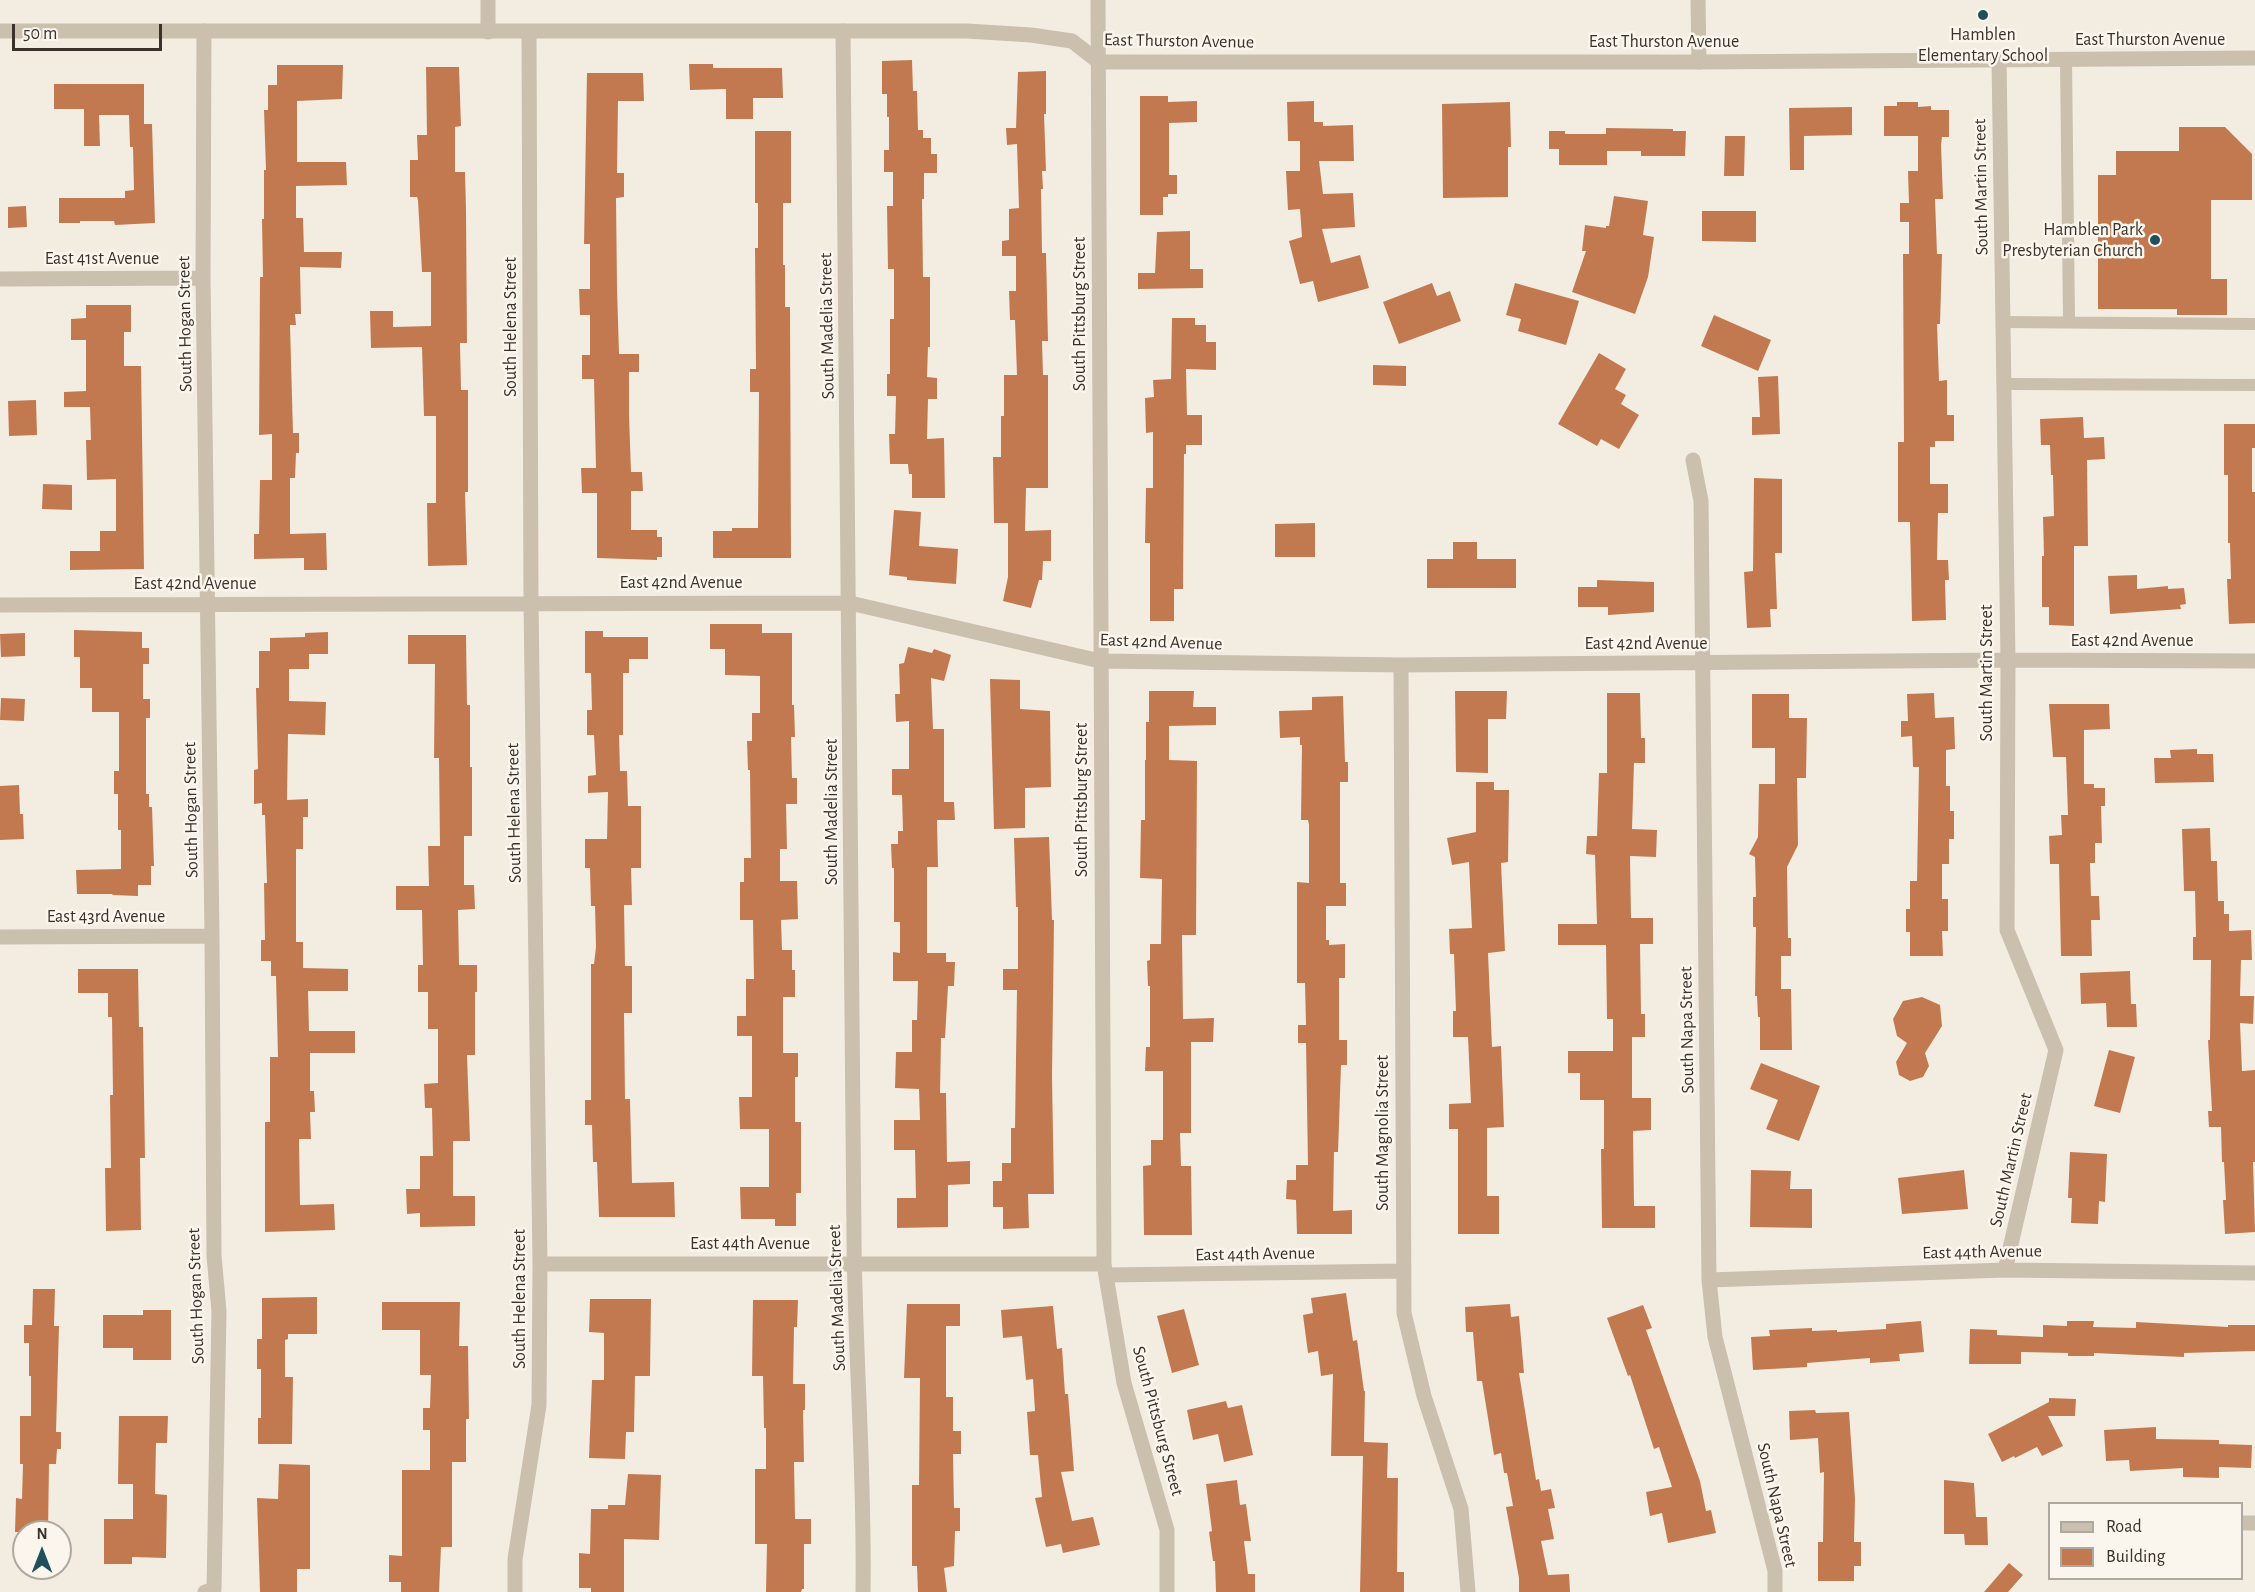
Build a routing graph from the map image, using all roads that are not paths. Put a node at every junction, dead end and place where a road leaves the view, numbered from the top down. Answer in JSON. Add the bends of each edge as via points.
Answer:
{"nodes":[{"id":1,"x":488,"y":0,"type":"edge"},
{"id":2,"x":1098,"y":0,"type":"edge"},
{"id":3,"x":1698,"y":0,"type":"edge"},
{"id":4,"x":204,"y":31,"type":"junction"},
{"id":5,"x":843,"y":31,"type":"junction"},
{"id":6,"x":0,"y":32,"type":"edge"},
{"id":7,"x":488,"y":32,"type":"junction"},
{"id":8,"x":529,"y":32,"type":"junction"},
{"id":9,"x":2255,"y":58,"type":"edge"},
{"id":10,"x":1999,"y":60,"type":"junction"},
{"id":11,"x":2066,"y":60,"type":"junction"},
{"id":12,"x":1099,"y":62,"type":"junction"},
{"id":13,"x":1699,"y":62,"type":"junction"},
{"id":14,"x":203,"y":278,"type":"junction"},
{"id":15,"x":0,"y":279,"type":"edge"},
{"id":16,"x":2002,"y":322,"type":"junction"},
{"id":17,"x":2069,"y":322,"type":"junction"},
{"id":18,"x":2255,"y":324,"type":"edge"},
{"id":19,"x":2003,"y":384,"type":"junction"},
{"id":20,"x":2255,"y":385,"type":"edge"},
{"id":21,"x":1694,"y":460,"type":"dead end"},
{"id":22,"x":208,"y":603,"type":"junction"},
{"id":23,"x":531,"y":603,"type":"junction"},
{"id":24,"x":850,"y":603,"type":"junction"},
{"id":25,"x":0,"y":604,"type":"edge"},
{"id":26,"x":2007,"y":660,"type":"junction"},
{"id":27,"x":1100,"y":661,"type":"junction"},
{"id":28,"x":2255,"y":661,"type":"edge"},
{"id":29,"x":1703,"y":663,"type":"junction"},
{"id":30,"x":1401,"y":665,"type":"junction"},
{"id":31,"x":212,"y":936,"type":"junction"},
{"id":32,"x":0,"y":937,"type":"edge"},
{"id":33,"x":540,"y":1264,"type":"junction"},
{"id":34,"x":855,"y":1264,"type":"junction"},
{"id":35,"x":1106,"y":1269,"type":"junction"},
{"id":36,"x":2006,"y":1270,"type":"junction"},
{"id":37,"x":1404,"y":1271,"type":"junction"},
{"id":38,"x":2255,"y":1273,"type":"edge"},
{"id":39,"x":1709,"y":1280,"type":"junction"},
{"id":40,"x":210,"y":1590,"type":"edge"},
{"id":41,"x":515,"y":1592,"type":"edge"},
{"id":42,"x":864,"y":1592,"type":"edge"},
{"id":43,"x":1167,"y":1592,"type":"edge"},
{"id":44,"x":1468,"y":1592,"type":"edge"},
{"id":45,"x":1776,"y":1592,"type":"edge"}],
"edges":[{"from":1,"to":7,"type":"street"},
{"from":2,"to":12,"type":"street","name":"South Pittsburg Street"},
{"from":3,"to":13,"type":"street"},
{"from":4,"to":6,"type":"street","name":"East Thurston Avenue"},
{"from":4,"to":7,"type":"street","name":"East Thurston Avenue"},
{"from":4,"to":14,"type":"street","name":"South Hogan Street"},
{"from":5,"to":8,"type":"street","name":"East Thurston Avenue"},
{"from":5,"to":12,"type":"street","name":"East Thurston Avenue","via":[[1031,35],[1072,41]]},
{"from":5,"to":24,"type":"street","name":"South Madelia Street"},
{"from":7,"to":8,"type":"street","name":"East Thurston Avenue"},
{"from":8,"to":23,"type":"street","name":"South Helena Street"},
{"from":9,"to":11,"type":"street","name":"East Thurston Avenue"},
{"from":10,"to":11,"type":"street","name":"East Thurston Avenue"},
{"from":10,"to":13,"type":"street","name":"East Thurston Avenue"},
{"from":10,"to":16,"type":"street","name":"South Martin Street"},
{"from":11,"to":17,"type":"lane"},
{"from":12,"to":13,"type":"street","name":"East Thurston Avenue"},
{"from":12,"to":27,"type":"street","name":"South Pittsburg Street"},
{"from":14,"to":15,"type":"street","name":"East 41st Avenue"},
{"from":14,"to":22,"type":"street","name":"South Hogan Street"},
{"from":16,"to":17,"type":"lane"},
{"from":16,"to":19,"type":"street","name":"South Martin Street"},
{"from":17,"to":18,"type":"lane"},
{"from":19,"to":20,"type":"lane"},
{"from":19,"to":26,"type":"street","name":"South Martin Street"},
{"from":21,"to":29,"type":"street","name":"South Napa Street","via":[[1701,501]]},
{"from":22,"to":23,"type":"street","name":"East 42nd Avenue"},
{"from":22,"to":25,"type":"street","name":"East 42nd Avenue"},
{"from":22,"to":31,"type":"street","name":"South Hogan Street"},
{"from":23,"to":24,"type":"street","name":"East 42nd Avenue"},
{"from":23,"to":33,"type":"street","name":"South Helena Street"},
{"from":24,"to":27,"type":"street","name":"East 42nd Avenue"},
{"from":24,"to":34,"type":"street","name":"South Madelia Street"},
{"from":26,"to":28,"type":"street","name":"East 42nd Avenue"},
{"from":26,"to":29,"type":"street","name":"East 42nd Avenue"},
{"from":26,"to":36,"type":"street","name":"South Martin Street","via":[[2007,930],[2056,1050]]},
{"from":27,"to":30,"type":"street","name":"East 42nd Avenue"},
{"from":27,"to":35,"type":"street","name":"South Pittsburg Street"},
{"from":29,"to":30,"type":"street","name":"East 42nd Avenue"},
{"from":29,"to":39,"type":"street","name":"South Napa Street"},
{"from":30,"to":37,"type":"street","name":"South Magnolia Street"},
{"from":31,"to":32,"type":"street","name":"East 43rd Avenue"},
{"from":31,"to":40,"type":"street","name":"South Hogan Street","via":[[214,1256],[219,1311]]},
{"from":33,"to":34,"type":"street","name":"East 44th Avenue"},
{"from":33,"to":41,"type":"street","name":"South Helena Street","via":[[539,1405],[515,1559]]},
{"from":34,"to":35,"type":"street","name":"East 44th Avenue"},
{"from":34,"to":42,"type":"street","name":"South Madelia Street"},
{"from":35,"to":37,"type":"street","name":"East 44th Avenue"},
{"from":35,"to":43,"type":"street","name":"South Pittsburg Street","via":[[1124,1383],[1167,1530]]},
{"from":36,"to":38,"type":"street","name":"East 44th Avenue"},
{"from":36,"to":39,"type":"street","name":"East 44th Avenue"},
{"from":37,"to":44,"type":"street","name":"South Magnolia Street","via":[[1404,1313],[1424,1396],[1461,1509]]},
{"from":39,"to":45,"type":"street","name":"South Napa Street","via":[[1715,1337],[1775,1571]]}]}
